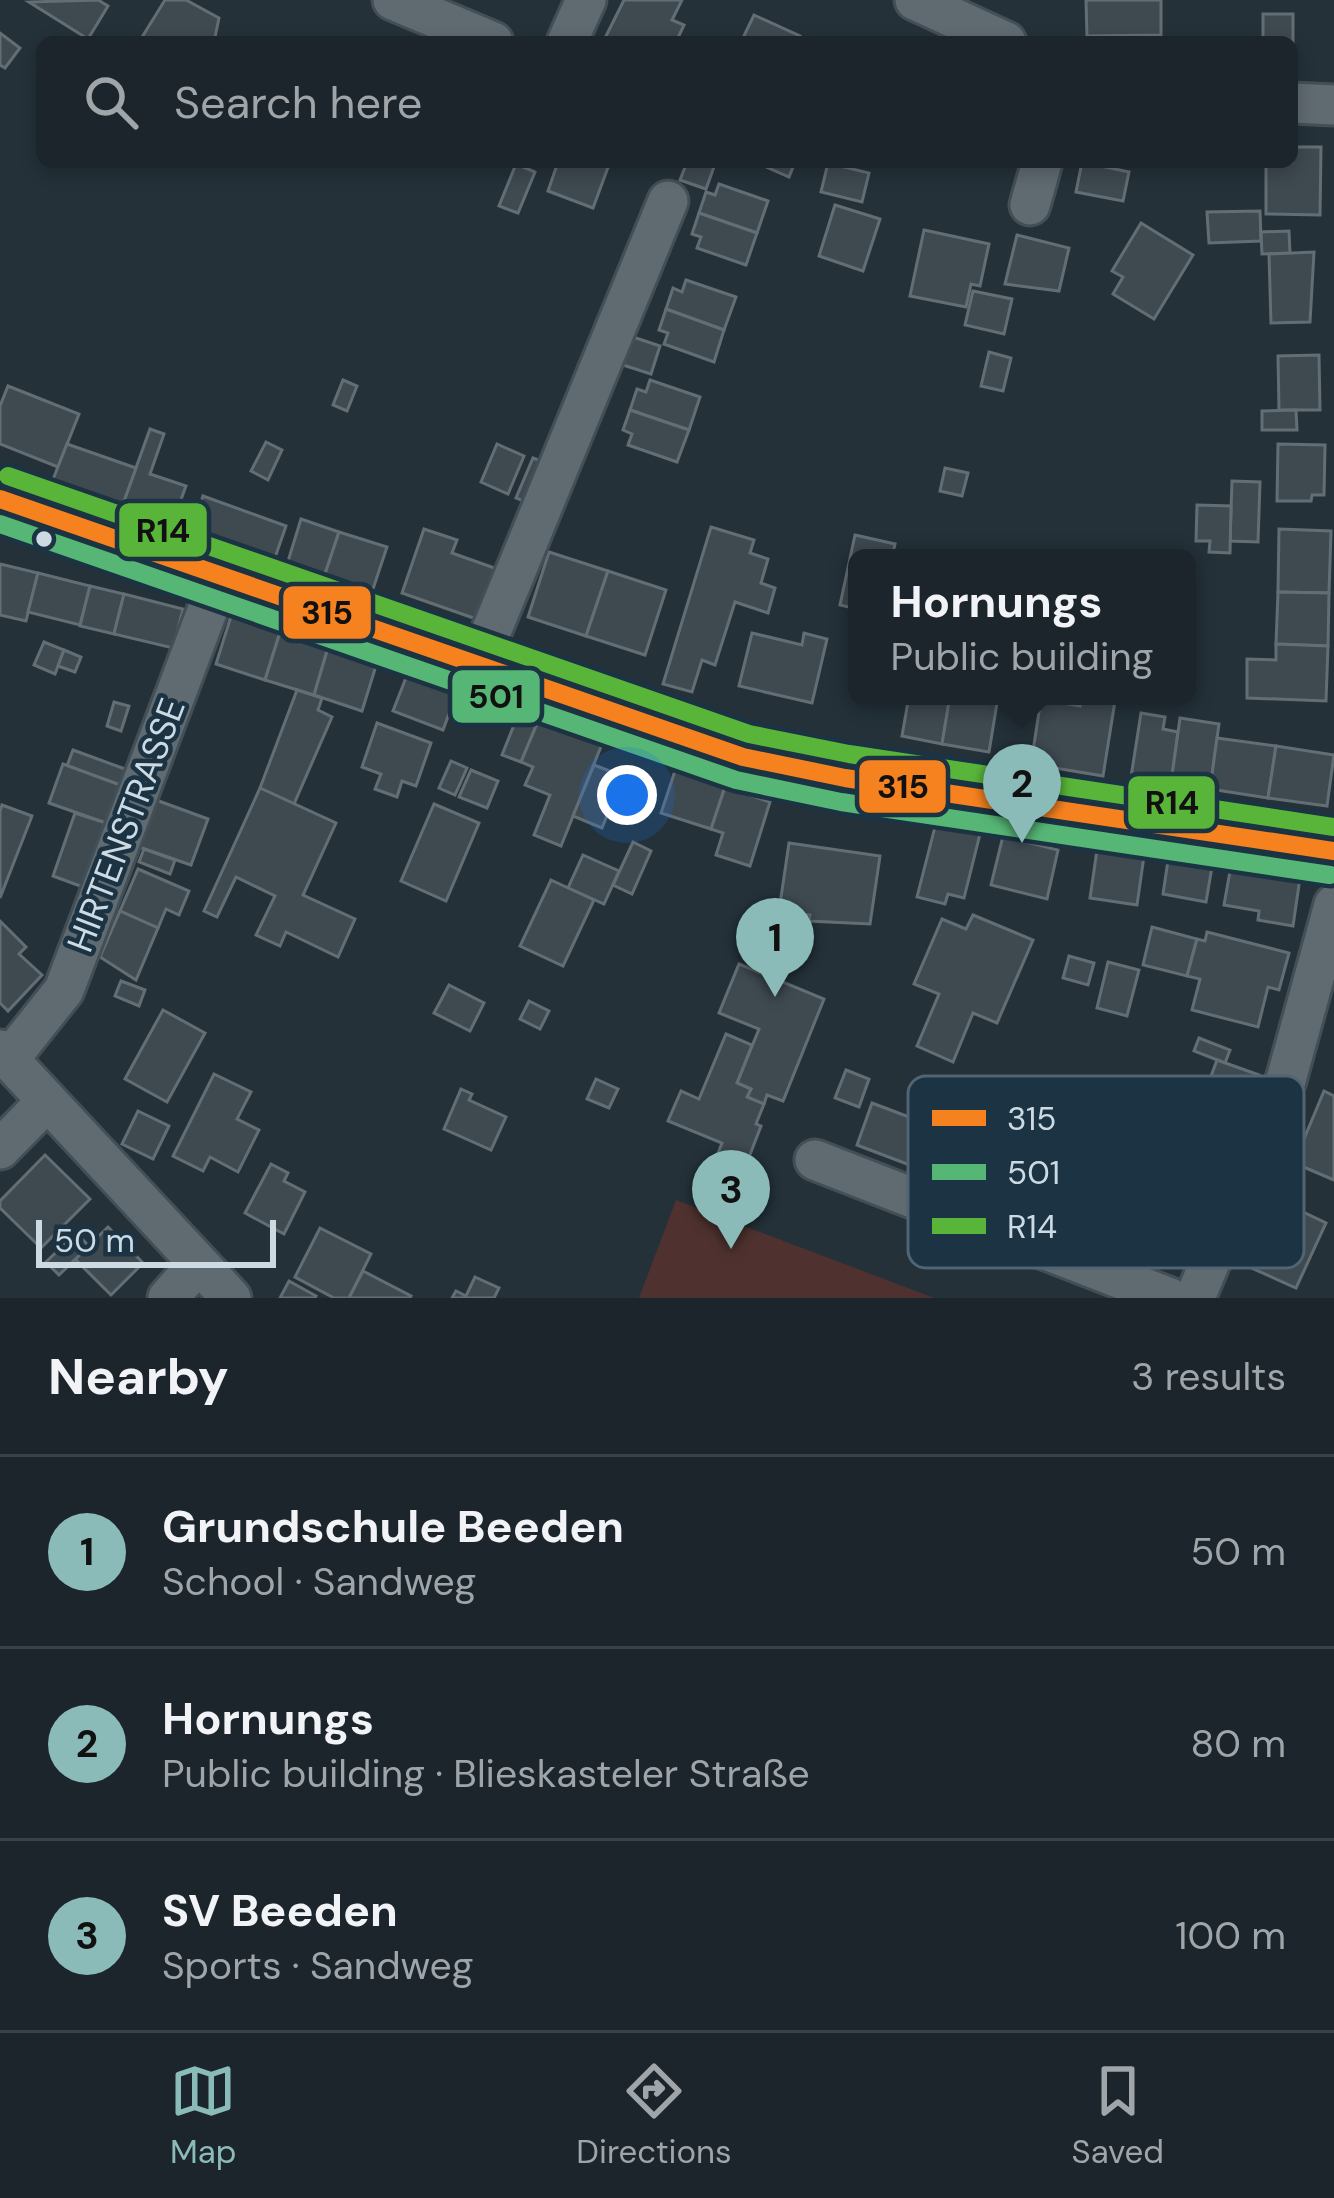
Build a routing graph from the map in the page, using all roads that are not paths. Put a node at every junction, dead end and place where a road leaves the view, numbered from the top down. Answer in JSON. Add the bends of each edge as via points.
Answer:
{"nodes":[{"id":1,"x":393,"y":0,"type":"edge"},
{"id":2,"x":586,"y":0,"type":"edge"},
{"id":3,"x":915,"y":0,"type":"edge"},
{"id":4,"x":479,"y":36,"type":"edge"},
{"id":5,"x":570,"y":36,"type":"edge"},
{"id":6,"x":993,"y":36,"type":"edge"},
{"id":7,"x":1298,"y":103,"type":"edge"},
{"id":8,"x":1334,"y":105,"type":"edge"},
{"id":9,"x":1040,"y":168,"type":"edge"},
{"id":10,"x":668,"y":201,"type":"dead end"},
{"id":11,"x":1030,"y":206,"type":"dead end"},
{"id":12,"x":0,"y":499,"type":"edge"},
{"id":13,"x":220,"y":577,"type":"junction"},
{"id":14,"x":477,"y":666,"type":"junction"},
{"id":15,"x":1334,"y":851,"type":"edge"},
{"id":16,"x":1334,"y":905,"type":"edge"},
{"id":17,"x":4,"y":1055,"type":"edge"},
{"id":18,"x":1287,"y":1076,"type":"edge"},
{"id":19,"x":47,"y":1101,"type":"junction"},
{"id":20,"x":0,"y":1149,"type":"edge"},
{"id":21,"x":815,"y":1160,"type":"dead end"},
{"id":22,"x":908,"y":1196,"type":"edge"},
{"id":23,"x":198,"y":1264,"type":"junction"},
{"id":24,"x":1093,"y":1268,"type":"edge"},
{"id":25,"x":1208,"y":1268,"type":"edge"},
{"id":26,"x":168,"y":1298,"type":"edge"},
{"id":27,"x":231,"y":1298,"type":"edge"},
{"id":28,"x":1170,"y":1298,"type":"edge"},
{"id":29,"x":1195,"y":1298,"type":"edge"}],
"edges":[{"from":1,"to":4,"type":"street"},
{"from":2,"to":5,"type":"street"},
{"from":3,"to":6,"type":"street"},
{"from":7,"to":8,"type":"street"},
{"from":9,"to":11,"type":"street"},
{"from":10,"to":14,"type":"street"},
{"from":12,"to":13,"type":"street"},
{"from":13,"to":14,"type":"street"},
{"from":13,"to":17,"type":"street","name":"HIRTENSTRASSE","via":[[64,990]]},
{"from":14,"to":15,"type":"street","via":[[743,757]]},
{"from":16,"to":18,"type":"street"},
{"from":17,"to":19,"type":"street"},
{"from":19,"to":20,"type":"street"},
{"from":19,"to":23,"type":"street"},
{"from":21,"to":22,"type":"street"},
{"from":23,"to":26,"type":"street"},
{"from":23,"to":27,"type":"street"},
{"from":24,"to":28,"type":"street"},
{"from":25,"to":29,"type":"street"}]}
